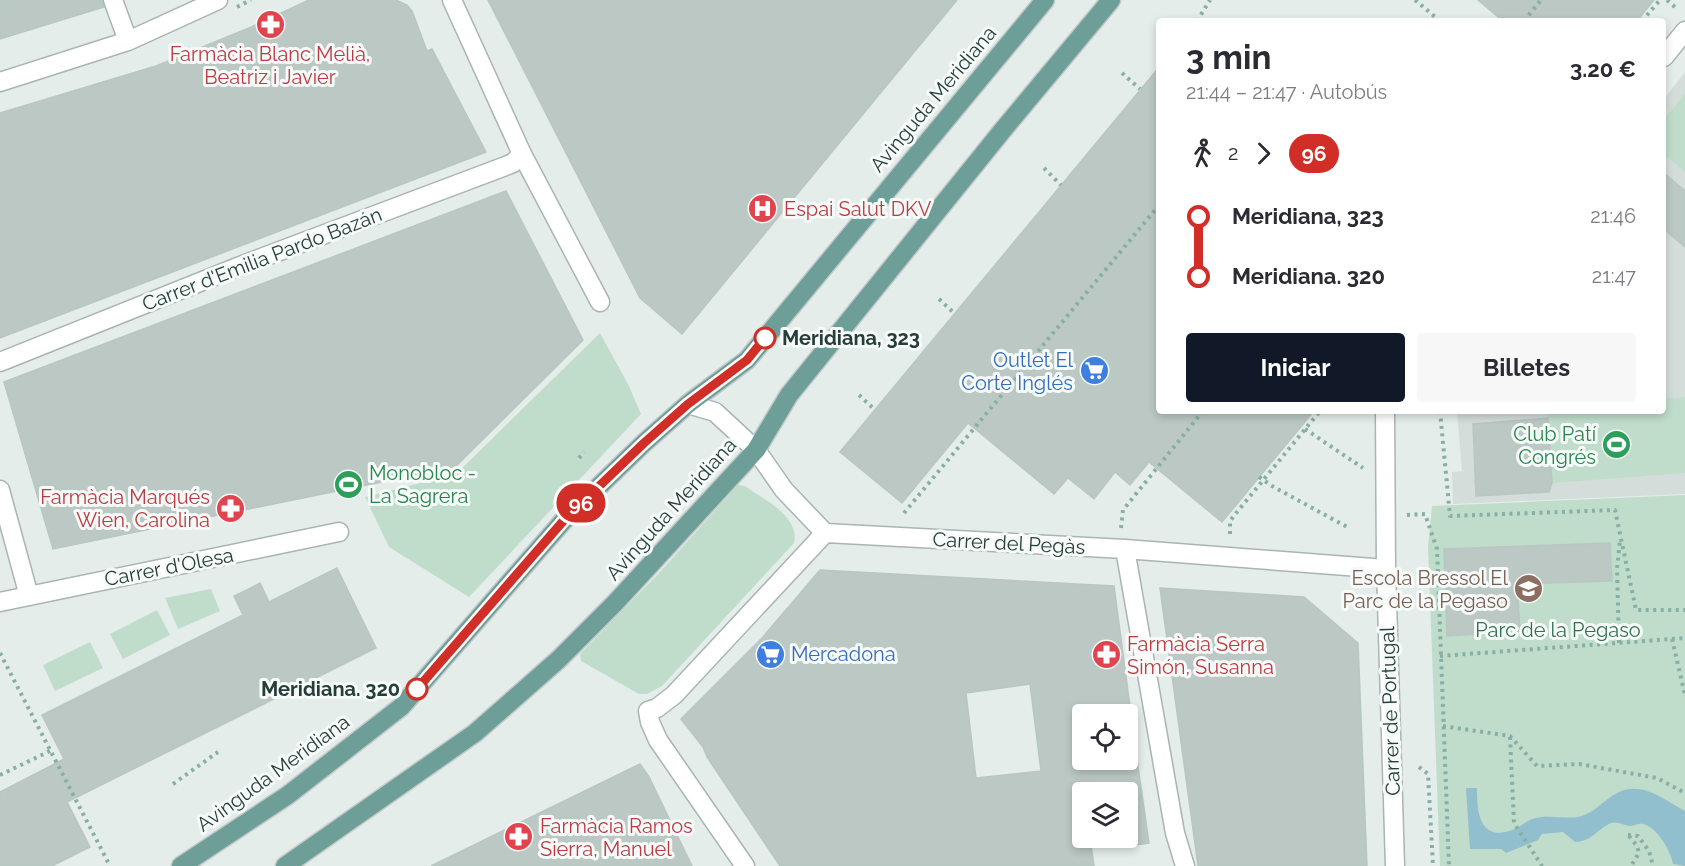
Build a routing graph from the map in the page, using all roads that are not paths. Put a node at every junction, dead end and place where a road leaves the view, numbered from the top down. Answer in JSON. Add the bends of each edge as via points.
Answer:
{"nodes":[{"id":1,"x":113,"y":0,"type":"edge"},
{"id":2,"x":218,"y":0,"type":"edge"},
{"id":3,"x":452,"y":0,"type":"edge"},
{"id":4,"x":1045,"y":0,"type":"edge"},
{"id":5,"x":1111,"y":0,"type":"edge"},
{"id":6,"x":1685,"y":31,"type":"edge"},
{"id":7,"x":128,"y":41,"type":"junction"},
{"id":8,"x":1666,"y":55,"type":"edge"},
{"id":9,"x":0,"y":82,"type":"edge"},
{"id":10,"x":522,"y":154,"type":"junction"},
{"id":11,"x":600,"y":302,"type":"dead end"},
{"id":12,"x":0,"y":362,"type":"edge"},
{"id":13,"x":688,"y":404,"type":"junction"},
{"id":14,"x":1385,"y":414,"type":"edge"},
{"id":15,"x":756,"y":450,"type":"junction"},
{"id":16,"x":0,"y":490,"type":"edge"},
{"id":17,"x":339,"y":532,"type":"dead end"},
{"id":18,"x":825,"y":533,"type":"junction"},
{"id":19,"x":1125,"y":549,"type":"junction"},
{"id":20,"x":1386,"y":569,"type":"junction"},
{"id":21,"x":29,"y":596,"type":"junction"},
{"id":22,"x":0,"y":602,"type":"edge"},
{"id":23,"x":180,"y":866,"type":"edge"},
{"id":24,"x":285,"y":866,"type":"edge"},
{"id":25,"x":745,"y":866,"type":"edge"},
{"id":26,"x":1185,"y":866,"type":"edge"},
{"id":27,"x":1395,"y":866,"type":"edge"}],
"edges":[{"from":1,"to":7,"type":"street"},
{"from":2,"to":7,"type":"street"},
{"from":3,"to":10,"type":"street"},
{"from":4,"to":13,"type":"main road","name":"Avinguda Meridiana","via":[[747,360]]},
{"from":5,"to":15,"type":"main road","name":"Avinguda Meridiana","via":[[789,395]]},
{"from":6,"to":8,"type":"street"},
{"from":7,"to":9,"type":"street"},
{"from":10,"to":11,"type":"street"},
{"from":10,"to":12,"type":"street","name":"Carrer d'Emilia Pardo Bazán","via":[[503,167]]},
{"from":13,"to":15,"type":"street","via":[[715,412]]},
{"from":13,"to":23,"type":"main road","name":"Avinguda Meridiana","via":[[565,519],[401,706],[288,795]]},
{"from":14,"to":20,"type":"street","name":"Carrer de Portugal"},
{"from":15,"to":18,"type":"street","via":[[784,490]]},
{"from":15,"to":24,"type":"main road","name":"Avinguda Meridiana","via":[[558,660],[475,733]]},
{"from":16,"to":21,"type":"street"},
{"from":17,"to":21,"type":"street","name":"Carrer d'Olesa"},
{"from":18,"to":19,"type":"street","name":"Carrer del Pegàs"},
{"from":18,"to":25,"type":"street","via":[[674,695],[648,711],[658,740]]},
{"from":19,"to":20,"type":"street","name":"Carrer del Pegàs"},
{"from":19,"to":26,"type":"street","via":[[1175,833]]},
{"from":20,"to":27,"type":"street","name":"Carrer de Portugal"},
{"from":21,"to":22,"type":"street","name":"Carrer d'Olesa"}]}
